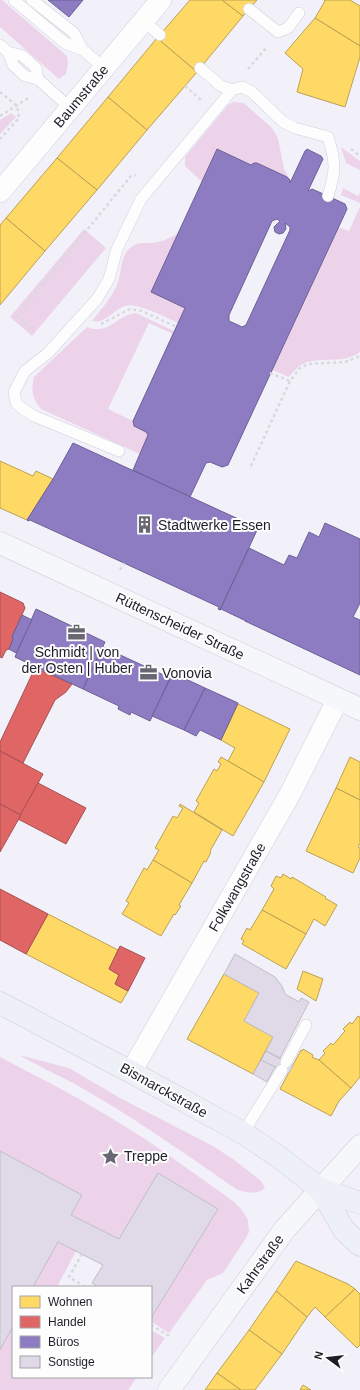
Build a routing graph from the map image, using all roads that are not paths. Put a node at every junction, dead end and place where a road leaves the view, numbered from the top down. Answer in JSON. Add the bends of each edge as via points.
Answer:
{"nodes":[{"id":1,"x":14,"y":0,"type":"edge"},
{"id":2,"x":32,"y":0,"type":"edge"},
{"id":3,"x":161,"y":0,"type":"edge"},
{"id":4,"x":249,"y":9,"type":"dead end"},
{"id":5,"x":299,"y":13,"type":"dead end"},
{"id":6,"x":144,"y":21,"type":"junction"},
{"id":7,"x":160,"y":35,"type":"dead end"},
{"id":8,"x":4,"y":49,"type":"edge"},
{"id":9,"x":83,"y":50,"type":"junction"},
{"id":10,"x":104,"y":68,"type":"junction"},
{"id":11,"x":200,"y":68,"type":"dead end"},
{"id":12,"x":232,"y":90,"type":"junction"},
{"id":13,"x":71,"y":109,"type":"junction"},
{"id":14,"x":0,"y":192,"type":"edge"},
{"id":15,"x":328,"y":196,"type":"dead end"},
{"id":16,"x":119,"y":451,"type":"dead end"},
{"id":17,"x":0,"y":543,"type":"edge"},
{"id":18,"x":338,"y":699,"type":"junction"},
{"id":19,"x":360,"y":709,"type":"edge"},
{"id":20,"x":0,"y":1003,"type":"edge"},
{"id":21,"x":306,"y":1025,"type":"dead end"},
{"id":22,"x":131,"y":1072,"type":"junction"},
{"id":23,"x":243,"y":1133,"type":"junction"},
{"id":24,"x":360,"y":1146,"type":"edge"},
{"id":25,"x":320,"y":1189,"type":"junction"},
{"id":26,"x":360,"y":1203,"type":"edge"},
{"id":27,"x":360,"y":1245,"type":"edge"},
{"id":28,"x":169,"y":1390,"type":"edge"}],
"edges":[{"from":1,"to":9,"type":"lane","via":[[65,44]]},
{"from":2,"to":9,"type":"lane","via":[[74,33]]},
{"from":3,"to":6,"type":"street","name":"Baumstraße"},
{"from":4,"to":5,"type":"lane","via":[[278,32],[288,28]]},
{"from":6,"to":7,"type":"lane"},
{"from":6,"to":10,"type":"street","name":"Baumstraße"},
{"from":8,"to":13,"type":"lane","via":[[13,65],[25,76],[42,83]]},
{"from":9,"to":10,"type":"lane"},
{"from":10,"to":13,"type":"street","name":"Baumstraße"},
{"from":11,"to":12,"type":"lane","via":[[221,86]]},
{"from":12,"to":15,"type":"lane","via":[[242,87],[252,92],[284,122],[328,138],[335,167]]},
{"from":12,"to":16,"type":"lane","via":[[141,199],[118,249],[109,279],[97,299],[48,353],[25,371],[14,392],[16,402],[34,416]]},
{"from":13,"to":14,"type":"street","name":"Baumstraße"},
{"from":17,"to":18,"type":"street","name":"Rüttenscheider Straße"},
{"from":18,"to":19,"type":"street","name":"Rüttenscheider Straße"},
{"from":18,"to":22,"type":"street","name":"Folkwangstraße","via":[[290,794]]},
{"from":20,"to":22,"type":"main road","name":"Bismarckstraße"},
{"from":21,"to":23,"type":"lane"},
{"from":22,"to":23,"type":"main road","name":"Bismarckstraße"},
{"from":23,"to":25,"type":"main road","name":"Bismarckstraße"},
{"from":24,"to":25,"type":"street","name":"Kahrstraße"},
{"from":25,"to":26,"type":"main road"},
{"from":25,"to":27,"type":"main road","via":[[344,1230]]},
{"from":25,"to":28,"type":"street","name":"Kahrstraße","via":[[278,1238]]}]}
